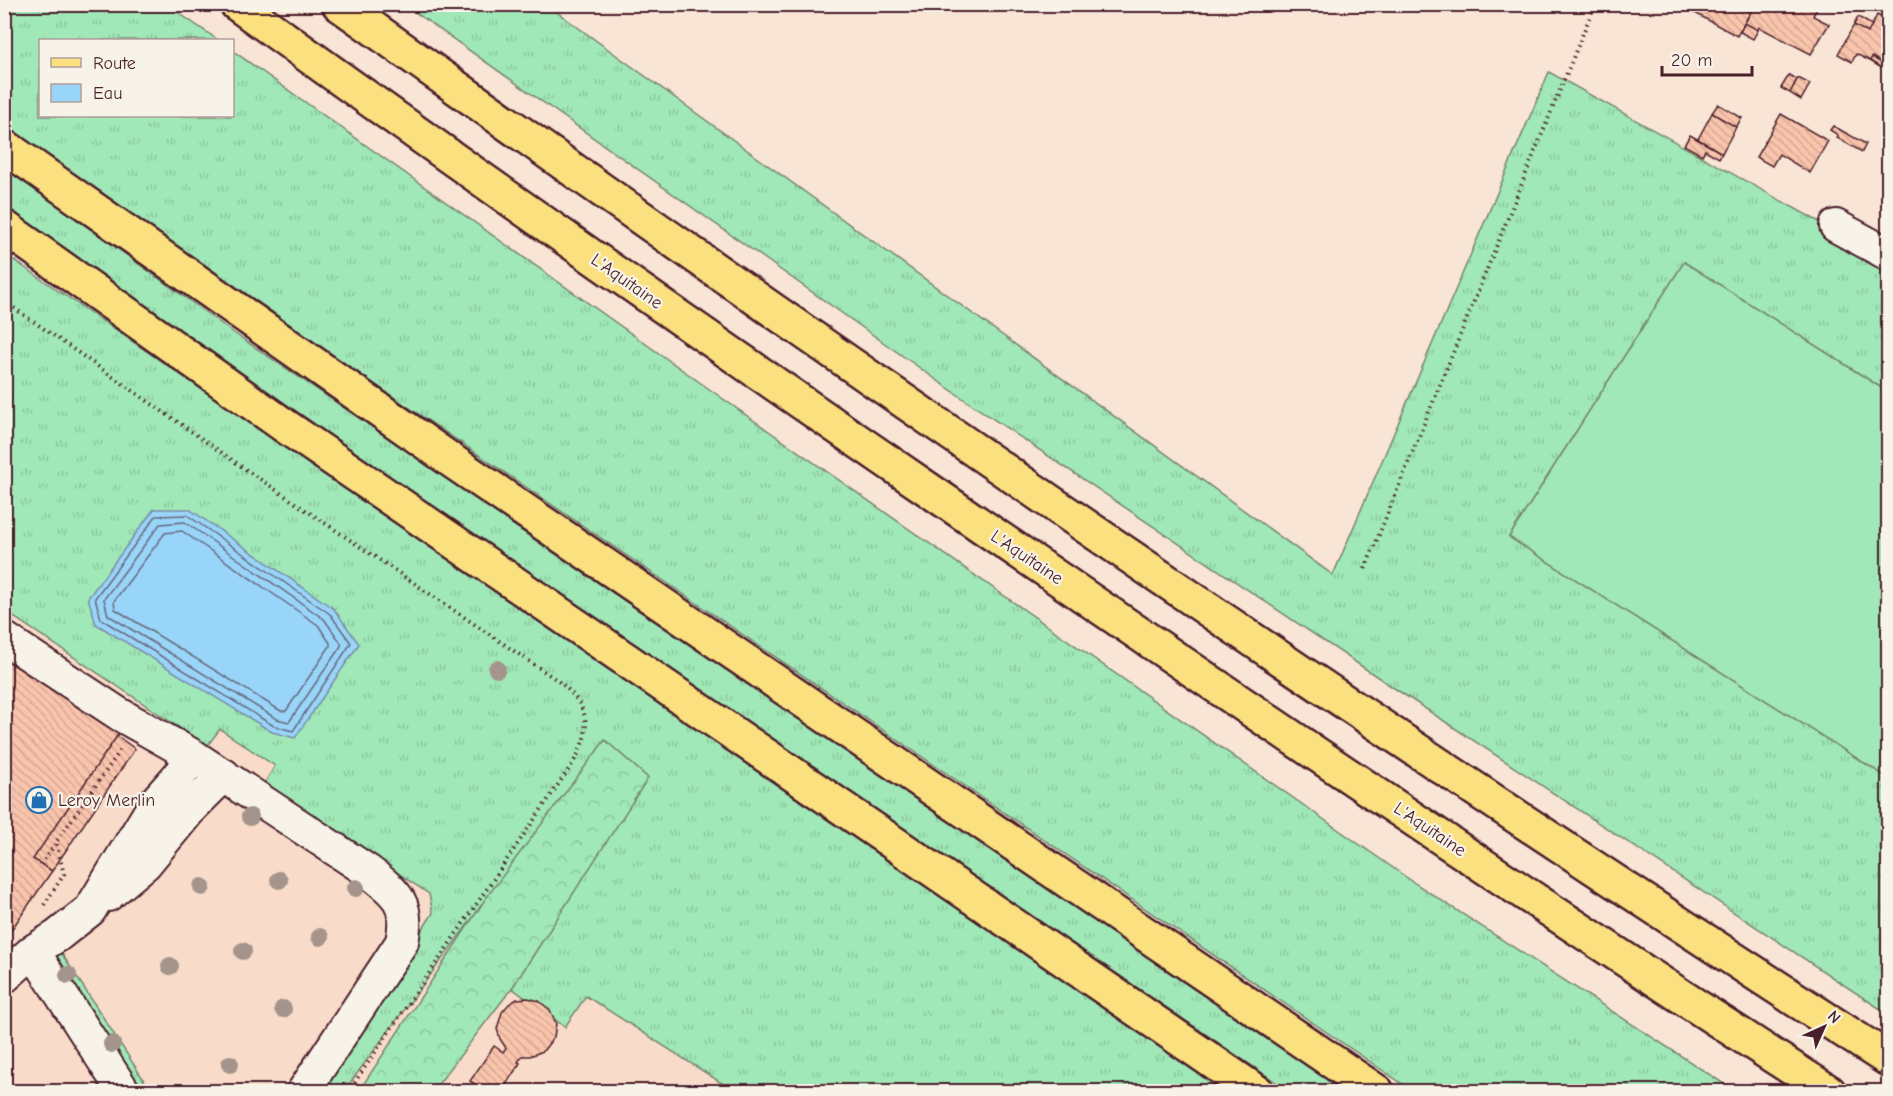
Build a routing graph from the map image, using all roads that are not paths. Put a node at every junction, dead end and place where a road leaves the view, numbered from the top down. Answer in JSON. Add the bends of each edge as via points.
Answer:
{"nodes":[{"id":1,"x":237,"y":4,"type":"edge"},
{"id":2,"x":339,"y":4,"type":"edge"},
{"id":3,"x":4,"y":146,"type":"edge"},
{"id":4,"x":1836,"y":226,"type":"dead end"},
{"id":5,"x":4,"y":227,"type":"edge"},
{"id":6,"x":1888,"y":254,"type":"edge"},
{"id":7,"x":4,"y":638,"type":"edge"},
{"id":8,"x":195,"y":757,"type":"junction"},
{"id":9,"x":224,"y":775,"type":"junction"},
{"id":10,"x":90,"y":910,"type":"junction"},
{"id":11,"x":33,"y":951,"type":"junction"},
{"id":12,"x":4,"y":977,"type":"edge"},
{"id":13,"x":1888,"y":1059,"type":"edge"},
{"id":14,"x":124,"y":1092,"type":"edge"},
{"id":15,"x":303,"y":1092,"type":"edge"},
{"id":16,"x":1257,"y":1092,"type":"edge"},
{"id":17,"x":1377,"y":1092,"type":"edge"},
{"id":18,"x":1829,"y":1092,"type":"edge"}],
"edges":[{"from":1,"to":18,"type":"main road","name":"L'Aquitaine","via":[[632,285],[1021,554]]},
{"from":2,"to":13,"type":"main road","via":[[674,243],[1054,505],[1593,867]]},
{"from":3,"to":17,"type":"main road","via":[[455,463]]},
{"from":4,"to":6,"type":"street"},
{"from":5,"to":16,"type":"main road","via":[[285,426]]},
{"from":7,"to":8,"type":"street","via":[[119,714]]},
{"from":8,"to":9,"type":"street"},
{"from":8,"to":10,"type":"street","via":[[157,800]]},
{"from":9,"to":10,"type":"street","via":[[145,864]]},
{"from":9,"to":15,"type":"street","via":[[376,877],[404,910],[402,942]]},
{"from":10,"to":11,"type":"street"},
{"from":11,"to":12,"type":"street"},
{"from":11,"to":14,"type":"street"}]}
